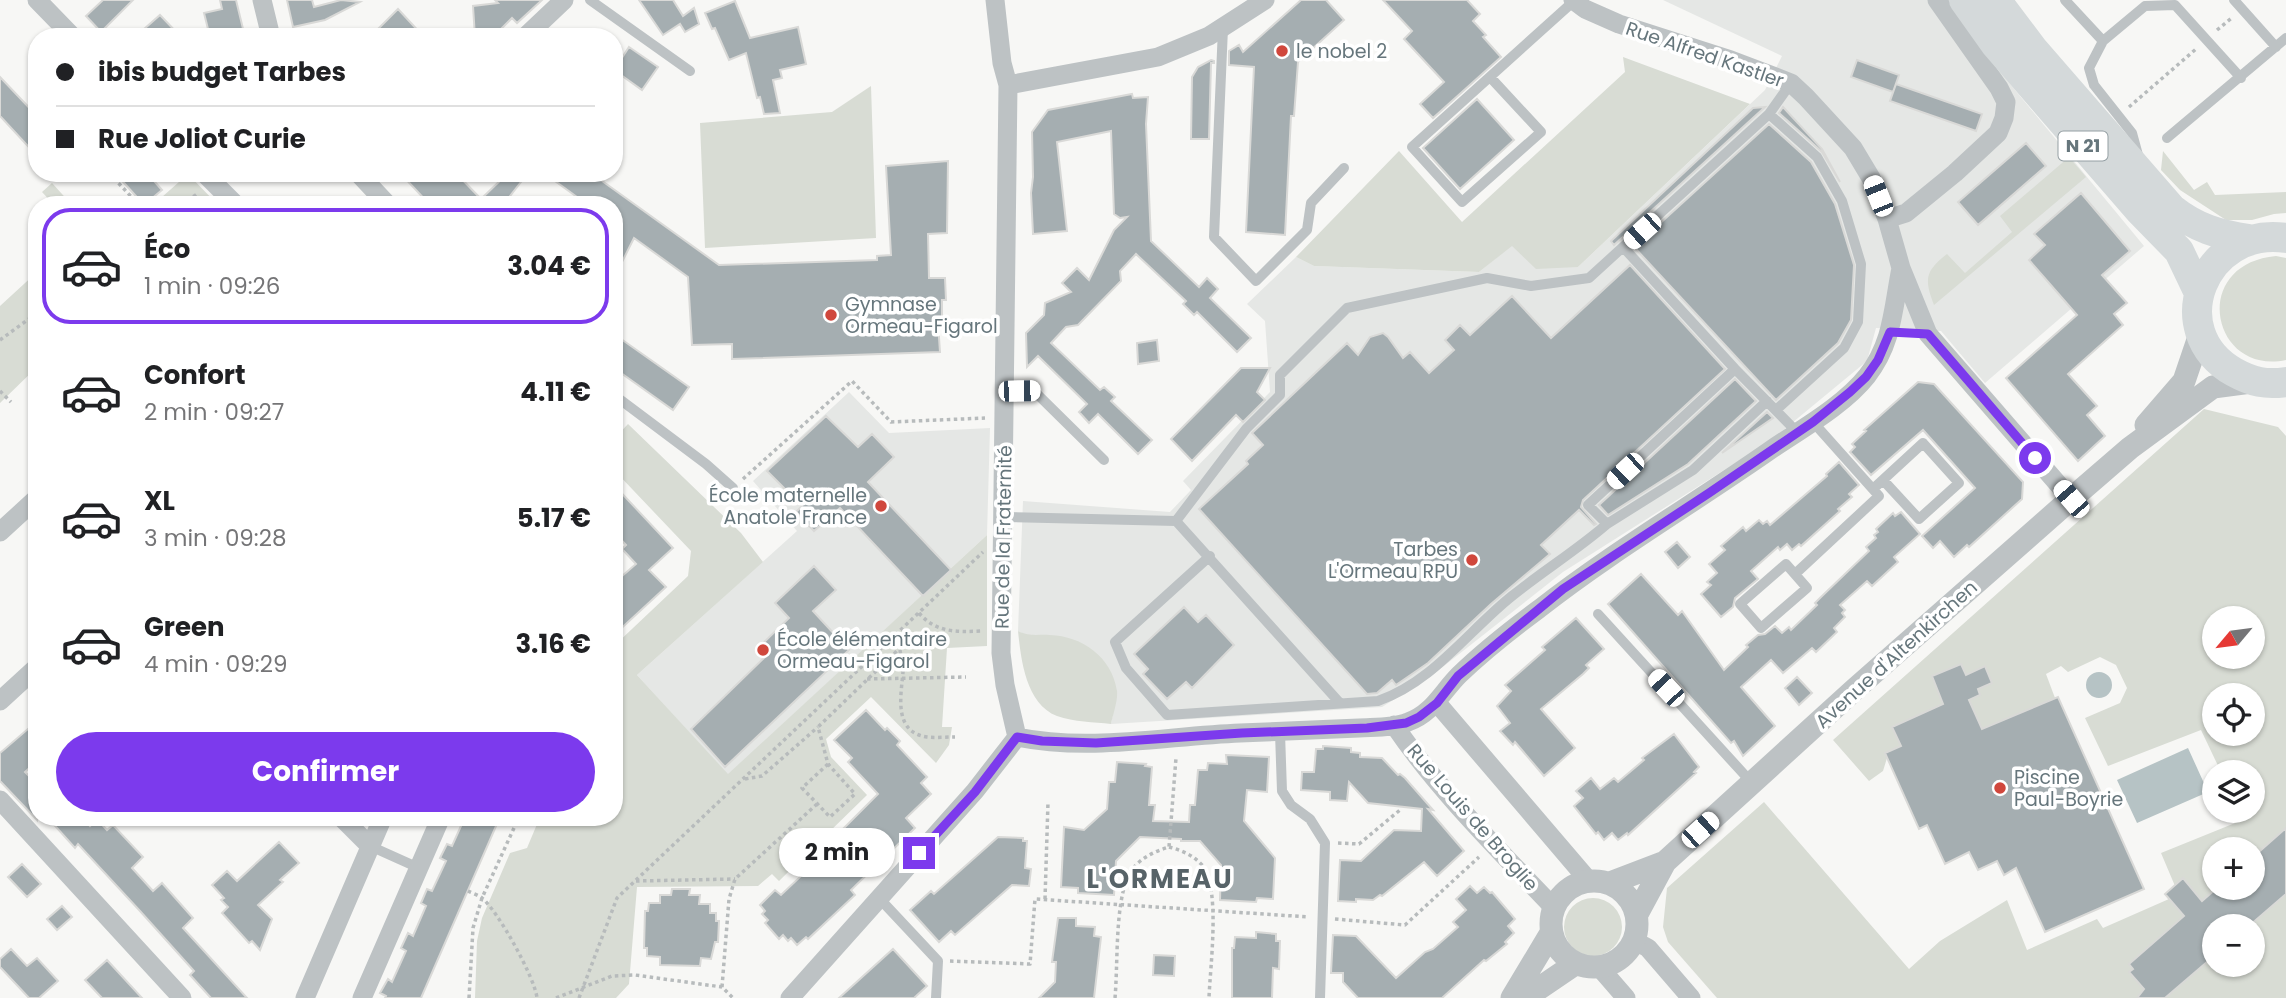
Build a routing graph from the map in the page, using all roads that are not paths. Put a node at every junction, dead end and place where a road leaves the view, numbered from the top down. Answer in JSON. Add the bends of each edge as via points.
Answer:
{"nodes":[{"id":1,"x":37,"y":0,"type":"edge"},
{"id":2,"x":262,"y":0,"type":"edge"},
{"id":3,"x":564,"y":0,"type":"edge"},
{"id":4,"x":590,"y":0,"type":"edge"},
{"id":5,"x":995,"y":0,"type":"edge"},
{"id":6,"x":1265,"y":0,"type":"edge"},
{"id":7,"x":1573,"y":0,"type":"edge"},
{"id":8,"x":1937,"y":0,"type":"edge"},
{"id":9,"x":1964,"y":0,"type":"edge"},
{"id":10,"x":1997,"y":0,"type":"edge"},
{"id":11,"x":2065,"y":0,"type":"edge"},
{"id":12,"x":2234,"y":0,"type":"edge"},
{"id":13,"x":2146,"y":3,"type":"edge"},
{"id":14,"x":2178,"y":3,"type":"edge"},
{"id":15,"x":64,"y":28,"type":"edge"},
{"id":16,"x":269,"y":28,"type":"edge"},
{"id":17,"x":534,"y":28,"type":"edge"},
{"id":18,"x":1223,"y":28,"type":"junction"},
{"id":19,"x":2286,"y":38,"type":"edge"},
{"id":20,"x":2103,"y":41,"type":"junction"},
{"id":21,"x":2276,"y":47,"type":"junction"},
{"id":22,"x":690,"y":71,"type":"dead end"},
{"id":23,"x":1490,"y":76,"type":"junction"},
{"id":24,"x":2241,"y":78,"type":"junction"},
{"id":25,"x":1791,"y":83,"type":"junction"},
{"id":26,"x":1008,"y":85,"type":"junction"},
{"id":27,"x":1769,"y":114,"type":"junction"},
{"id":28,"x":2167,"y":138,"type":"dead end"},
{"id":29,"x":1344,"y":168,"type":"dead end"},
{"id":30,"x":2145,"y":180,"type":"junction"},
{"id":31,"x":1887,"y":219,"type":"junction"},
{"id":32,"x":2286,"y":238,"type":"edge"},
{"id":33,"x":2249,"y":239,"type":"junction"},
{"id":34,"x":1623,"y":247,"type":"junction"},
{"id":35,"x":1901,"y":268,"type":"junction"},
{"id":36,"x":2199,"y":293,"type":"junction"},
{"id":37,"x":1890,"y":332,"type":"junction"},
{"id":38,"x":1928,"y":334,"type":"junction"},
{"id":39,"x":2200,"y":334,"type":"junction"},
{"id":40,"x":1735,"y":369,"type":"junction"},
{"id":41,"x":2274,"y":385,"type":"edge"},
{"id":42,"x":1004,"y":391,"type":"junction"},
{"id":43,"x":1767,"y":401,"type":"junction"},
{"id":44,"x":623,"y":402,"type":"edge"},
{"id":45,"x":1776,"y":410,"type":"junction"},
{"id":46,"x":1805,"y":427,"type":"junction"},
{"id":47,"x":2130,"y":448,"type":"junction"},
{"id":48,"x":1104,"y":460,"type":"dead end"},
{"id":49,"x":1883,"y":480,"type":"junction"},
{"id":50,"x":733,"y":488,"type":"road end"},
{"id":51,"x":1872,"y":489,"type":"junction"},
{"id":52,"x":2071,"y":499,"type":"junction"},
{"id":53,"x":28,"y":506,"type":"edge"},
{"id":54,"x":1177,"y":520,"type":"junction"},
{"id":55,"x":1607,"y":524,"type":"junction"},
{"id":56,"x":1003,"y":526,"type":"junction"},
{"id":57,"x":0,"y":532,"type":"edge"},
{"id":58,"x":1210,"y":556,"type":"junction"},
{"id":59,"x":1794,"y":574,"type":"junction"},
{"id":60,"x":1598,"y":614,"type":"dead end"},
{"id":61,"x":28,"y":675,"type":"edge"},
{"id":62,"x":0,"y":701,"type":"edge"},
{"id":63,"x":1339,"y":702,"type":"junction"},
{"id":64,"x":1437,"y":703,"type":"junction"},
{"id":65,"x":1394,"y":725,"type":"junction"},
{"id":66,"x":1280,"y":733,"type":"junction"},
{"id":67,"x":1017,"y":737,"type":"junction"},
{"id":68,"x":1752,"y":783,"type":"junction"},
{"id":69,"x":0,"y":800,"type":"edge"},
{"id":70,"x":350,"y":826,"type":"edge"},
{"id":71,"x":379,"y":826,"type":"edge"},
{"id":72,"x":437,"y":826,"type":"edge"},
{"id":73,"x":370,"y":846,"type":"junction"},
{"id":74,"x":1665,"y":862,"type":"junction"},
{"id":75,"x":419,"y":867,"type":"junction"},
{"id":76,"x":1599,"y":882,"type":"junction"},
{"id":77,"x":879,"y":898,"type":"junction"},
{"id":78,"x":1554,"y":908,"type":"junction"},
{"id":79,"x":1637,"y":914,"type":"junction"},
{"id":80,"x":1551,"y":933,"type":"junction"},
{"id":81,"x":1635,"y":941,"type":"junction"},
{"id":82,"x":1575,"y":964,"type":"junction"},
{"id":83,"x":1600,"y":968,"type":"junction"},
{"id":84,"x":182,"y":998,"type":"edge"},
{"id":85,"x":305,"y":998,"type":"edge"},
{"id":86,"x":362,"y":998,"type":"edge"},
{"id":87,"x":790,"y":998,"type":"edge"},
{"id":88,"x":936,"y":998,"type":"edge"},
{"id":89,"x":1320,"y":998,"type":"edge"},
{"id":90,"x":1512,"y":998,"type":"edge"},
{"id":91,"x":1525,"y":998,"type":"edge"},
{"id":92,"x":1626,"y":998,"type":"edge"},
{"id":93,"x":1691,"y":998,"type":"edge"}],
"edges":[{"from":1,"to":15,"type":"street"},
{"from":2,"to":16,"type":"street"},
{"from":3,"to":17,"type":"street"},
{"from":4,"to":22,"type":"lane"},
{"from":5,"to":26,"type":"street","name":"Rue de la Fraternité"},
{"from":6,"to":18,"type":"street"},
{"from":7,"to":23,"type":"lane"},
{"from":7,"to":25,"type":"street","name":"Rue Alfred Kastler","via":[[1619,24]]},
{"from":8,"to":31,"type":"street","via":[[1999,88],[2006,102],[2004,118],[1998,133],[1955,173],[1906,213]]},
{"from":9,"to":36,"type":"main road","number":"N 21","via":[[1996,45],[2179,251]]},
{"from":10,"to":30,"type":"main road","number":"N 21"},
{"from":11,"to":20,"type":"lane"},
{"from":12,"to":21,"type":"lane"},
{"from":13,"to":14,"type":"lane"},
{"from":13,"to":20,"type":"lane"},
{"from":14,"to":24,"type":"lane"},
{"from":18,"to":26,"type":"street","via":[[1158,57]]},
{"from":18,"to":29,"type":"lane","via":[[1214,237],[1256,281],[1307,230],[1311,203]]},
{"from":19,"to":21,"type":"lane"},
{"from":20,"to":30,"type":"lane","via":[[2089,68],[2094,85],[2132,133]]},
{"from":21,"to":24,"type":"lane"},
{"from":23,"to":23,"type":"lane","via":[[1412,147],[1462,202],[1541,132]]},
{"from":24,"to":28,"type":"lane"},
{"from":25,"to":27,"type":"lane"},
{"from":25,"to":31,"type":"street","name":"Rue Alfred Kastler","via":[[1853,148]]},
{"from":26,"to":42,"type":"street","name":"Rue de la Fraternité"},
{"from":27,"to":34,"type":"lane"},
{"from":27,"to":45,"type":"lane","via":[[1817,157],[1842,201],[1861,264],[1858,322],[1844,348]]},
{"from":30,"to":33,"type":"main road","number":"N 21","via":[[2186,220],[2218,235]]},
{"from":31,"to":35,"type":"street","name":"Rue Alfred Kastler"},
{"from":32,"to":33,"type":"main road"},
{"from":33,"to":36,"type":"main road","via":[[2226,251],[2209,269]]},
{"from":34,"to":40,"type":"lane"},
{"from":34,"to":54,"type":"lane","via":[[1590,278],[1531,286],[1487,278],[1346,308],[1280,375],[1280,395],[1246,429]]},
{"from":35,"to":37,"type":"street"},
{"from":35,"to":38,"type":"street","name":"Rue Alfred Kastler"},
{"from":36,"to":39,"type":"main road"},
{"from":37,"to":38,"type":"street"},
{"from":37,"to":46,"type":"street","via":[[1866,377]]},
{"from":38,"to":52,"type":"street","name":"Rue Alfred Kastler"},
{"from":39,"to":41,"type":"main road","via":[[2225,367]]},
{"from":39,"to":47,"type":"street","name":"Avenue d'Altenkirchen","via":[[2184,380]]},
{"from":40,"to":43,"type":"lane"},
{"from":40,"to":55,"type":"lane","via":[[1588,505]]},
{"from":41,"to":47,"type":"street","name":"Avenue d'Altenkirchen","via":[[2213,387]]},
{"from":42,"to":48,"type":"lane","via":[[1034,391]]},
{"from":42,"to":56,"type":"street","name":"Rue de la Fraternité"},
{"from":43,"to":45,"type":"lane"},
{"from":43,"to":55,"type":"lane","via":[[1693,470]]},
{"from":44,"to":50,"type":"lane"},
{"from":45,"to":46,"type":"lane"},
{"from":46,"to":51,"type":"lane"},
{"from":46,"to":64,"type":"street","via":[[1563,589],[1458,676]]},
{"from":47,"to":52,"type":"street","name":"Avenue d'Altenkirchen"},
{"from":49,"to":49,"type":"lane","via":[[1923,443],[1959,483],[1919,519]]},
{"from":49,"to":51,"type":"lane"},
{"from":51,"to":59,"type":"lane","via":[[1879,496]]},
{"from":52,"to":68,"type":"street","name":"Avenue d'Altenkirchen"},
{"from":53,"to":57,"type":"street"},
{"from":54,"to":56,"type":"lane"},
{"from":54,"to":58,"type":"lane"},
{"from":55,"to":63,"type":"lane","via":[[1511,597],[1396,695],[1377,701]]},
{"from":56,"to":67,"type":"street","name":"Rue de la Fraternité","via":[[1004,685]]},
{"from":58,"to":63,"type":"lane"},
{"from":58,"to":63,"type":"lane","via":[[1115,642],[1126,668],[1167,715]]},
{"from":59,"to":59,"type":"lane","via":[[1786,564],[1740,604],[1760,628],[1807,588]]},
{"from":60,"to":68,"type":"lane"},
{"from":61,"to":62,"type":"street"},
{"from":64,"to":65,"type":"street","via":[[1419,717]]},
{"from":64,"to":76,"type":"street"},
{"from":65,"to":66,"type":"street","name":"Rue Louis de Broglie"},
{"from":65,"to":78,"type":"street","name":"Rue Louis de Broglie","via":[[1493,844]]},
{"from":66,"to":67,"type":"street","name":"Rue Louis de Broglie","via":[[1096,743]]},
{"from":66,"to":89,"type":"lane","via":[[1282,792],[1310,819],[1325,843]]},
{"from":67,"to":77,"type":"street","via":[[975,792]]},
{"from":68,"to":74,"type":"street","name":"Avenue d'Altenkirchen"},
{"from":69,"to":84,"type":"street"},
{"from":70,"to":73,"type":"street"},
{"from":71,"to":73,"type":"street"},
{"from":72,"to":75,"type":"street"},
{"from":73,"to":75,"type":"lane"},
{"from":73,"to":85,"type":"street"},
{"from":74,"to":76,"type":"street","name":"Avenue d'Altenkirchen"},
{"from":74,"to":79,"type":"street","name":"Avenue d'Altenkirchen"},
{"from":75,"to":86,"type":"street"},
{"from":76,"to":78,"type":"street","via":[[1567,890]]},
{"from":76,"to":79,"type":"street","via":[[1622,890]]},
{"from":77,"to":87,"type":"street"},
{"from":77,"to":88,"type":"lane","via":[[938,961]]},
{"from":78,"to":80,"type":"street"},
{"from":79,"to":81,"type":"street"},
{"from":80,"to":82,"type":"street","via":[[1556,946]]},
{"from":80,"to":90,"type":"street"},
{"from":81,"to":83,"type":"street","via":[[1621,959]]},
{"from":81,"to":93,"type":"street","via":[[1648,948]]},
{"from":82,"to":83,"type":"street"},
{"from":82,"to":91,"type":"street"},
{"from":83,"to":92,"type":"street"}]}
